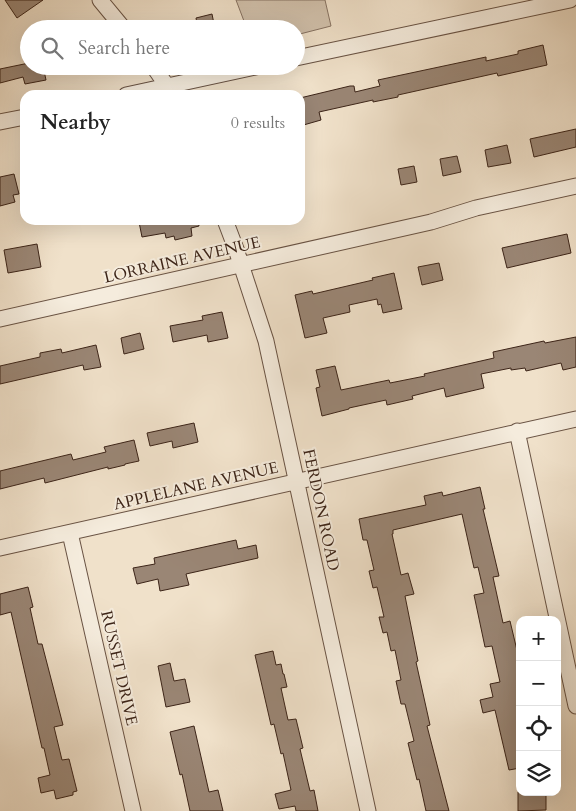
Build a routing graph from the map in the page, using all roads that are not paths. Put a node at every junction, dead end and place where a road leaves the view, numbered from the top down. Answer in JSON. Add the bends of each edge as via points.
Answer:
{"nodes":[{"id":1,"x":100,"y":0,"type":"edge"},
{"id":2,"x":570,"y":0,"type":"edge"},
{"id":3,"x":118,"y":20,"type":"edge"},
{"id":4,"x":305,"y":56,"type":"edge"},
{"id":5,"x":159,"y":75,"type":"edge"},
{"id":6,"x":226,"y":75,"type":"edge"},
{"id":7,"x":169,"y":90,"type":"edge"},
{"id":8,"x":20,"y":118,"type":"edge"},
{"id":9,"x":0,"y":122,"type":"edge"},
{"id":10,"x":576,"y":186,"type":"edge"},
{"id":11,"x":226,"y":225,"type":"edge"},
{"id":12,"x":241,"y":265,"type":"junction"},
{"id":13,"x":0,"y":319,"type":"edge"},
{"id":14,"x":576,"y":419,"type":"edge"},
{"id":15,"x":518,"y":431,"type":"junction"},
{"id":16,"x":296,"y":481,"type":"junction"},
{"id":17,"x":70,"y":533,"type":"junction"},
{"id":18,"x":0,"y":548,"type":"edge"},
{"id":19,"x":576,"y":706,"type":"edge"},
{"id":20,"x":133,"y":811,"type":"edge"},
{"id":21,"x":368,"y":811,"type":"edge"}],
"edges":[{"from":1,"to":3,"type":"street"},
{"from":2,"to":4,"type":"street"},
{"from":5,"to":7,"type":"street"},
{"from":6,"to":7,"type":"street"},
{"from":8,"to":9,"type":"street"},
{"from":10,"to":12,"type":"street","name":"LORRAINE AVENUE"},
{"from":11,"to":12,"type":"street","name":"FERDON ROAD"},
{"from":12,"to":13,"type":"street","name":"LORRAINE AVENUE"},
{"from":12,"to":16,"type":"street","name":"FERDON ROAD","via":[[266,341]]},
{"from":14,"to":15,"type":"street","name":"APPLELANE AVENUE"},
{"from":15,"to":16,"type":"street","name":"APPLELANE AVENUE"},
{"from":15,"to":19,"type":"street"},
{"from":16,"to":17,"type":"street","name":"APPLELANE AVENUE"},
{"from":16,"to":21,"type":"street","name":"FERDON ROAD"},
{"from":17,"to":18,"type":"street","name":"APPLELANE AVENUE"},
{"from":17,"to":20,"type":"street","name":"RUSSET DRIVE"}]}
